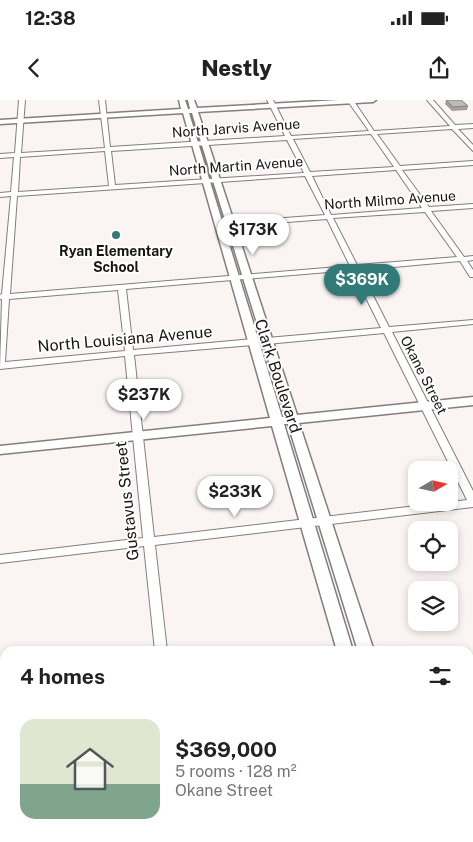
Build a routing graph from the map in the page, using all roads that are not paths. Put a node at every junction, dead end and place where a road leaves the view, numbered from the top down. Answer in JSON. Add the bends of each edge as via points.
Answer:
{"nodes":[{"id":1,"x":22,"y":100,"type":"edge"},
{"id":2,"x":102,"y":100,"type":"edge"},
{"id":3,"x":182,"y":100,"type":"edge"},
{"id":4,"x":191,"y":100,"type":"edge"},
{"id":5,"x":372,"y":100,"type":"edge"},
{"id":6,"x":430,"y":100,"type":"edge"},
{"id":7,"x":350,"y":101,"type":"edge"},
{"id":8,"x":272,"y":103,"type":"edge"},
{"id":9,"x":190,"y":111,"type":"junction"},
{"id":10,"x":104,"y":116,"type":"junction"},
{"id":11,"x":20,"y":121,"type":"junction"},
{"id":12,"x":0,"y":122,"type":"edge"},
{"id":13,"x":473,"y":126,"type":"edge"},
{"id":14,"x":453,"y":127,"type":"junction"},
{"id":15,"x":372,"y":132,"type":"junction"},
{"id":16,"x":290,"y":137,"type":"junction"},
{"id":17,"x":200,"y":143,"type":"junction"},
{"id":18,"x":108,"y":149,"type":"junction"},
{"id":19,"x":473,"y":149,"type":"edge"},
{"id":20,"x":18,"y":155,"type":"junction"},
{"id":21,"x":0,"y":156,"type":"edge"},
{"id":22,"x":473,"y":163,"type":"edge"},
{"id":23,"x":398,"y":168,"type":"junction"},
{"id":24,"x":308,"y":174,"type":"junction"},
{"id":25,"x":216,"y":180,"type":"junction"},
{"id":26,"x":206,"y":181,"type":"junction"},
{"id":27,"x":112,"y":187,"type":"junction"},
{"id":28,"x":14,"y":194,"type":"junction"},
{"id":29,"x":0,"y":195,"type":"edge"},
{"id":30,"x":473,"y":206,"type":"edge"},
{"id":31,"x":427,"y":210,"type":"junction"},
{"id":32,"x":330,"y":217,"type":"junction"},
{"id":33,"x":230,"y":224,"type":"junction"},
{"id":34,"x":219,"y":225,"type":"junction"},
{"id":35,"x":10,"y":241,"type":"junction"},
{"id":36,"x":0,"y":242,"type":"edge"},
{"id":37,"x":473,"y":258,"type":"edge"},
{"id":38,"x":462,"y":259,"type":"junction"},
{"id":39,"x":356,"y":268,"type":"junction"},
{"id":40,"x":473,"y":275,"type":"edge"},
{"id":41,"x":247,"y":277,"type":"junction"},
{"id":42,"x":234,"y":278,"type":"junction"},
{"id":43,"x":122,"y":287,"type":"junction"},
{"id":44,"x":3,"y":297,"type":"edge"},
{"id":45,"x":473,"y":322,"type":"edge"},
{"id":46,"x":387,"y":330,"type":"junction"},
{"id":47,"x":267,"y":341,"type":"junction"},
{"id":48,"x":253,"y":342,"type":"junction"},
{"id":49,"x":129,"y":353,"type":"junction"},
{"id":50,"x":0,"y":366,"type":"edge"},
{"id":51,"x":473,"y":401,"type":"edge"},
{"id":52,"x":425,"y":406,"type":"junction"},
{"id":53,"x":292,"y":420,"type":"junction"},
{"id":54,"x":276,"y":422,"type":"junction"},
{"id":55,"x":138,"y":436,"type":"junction"},
{"id":56,"x":0,"y":450,"type":"edge"},
{"id":57,"x":473,"y":502,"type":"edge"},
{"id":58,"x":324,"y":521,"type":"junction"},
{"id":59,"x":307,"y":523,"type":"junction"},
{"id":60,"x":149,"y":542,"type":"junction"},
{"id":61,"x":0,"y":559,"type":"edge"},
{"id":62,"x":160,"y":646,"type":"edge"},
{"id":63,"x":344,"y":646,"type":"edge"},
{"id":64,"x":364,"y":646,"type":"edge"}],
"edges":[{"from":1,"to":11,"type":"street"},
{"from":2,"to":10,"type":"street"},
{"from":3,"to":9,"type":"main road","name":"Clark Boulevard"},
{"from":4,"to":9,"type":"main road","name":"Clark Boulevard"},
{"from":5,"to":7,"type":"main road"},
{"from":6,"to":14,"type":"street"},
{"from":7,"to":8,"type":"main road"},
{"from":7,"to":15,"type":"street"},
{"from":8,"to":9,"type":"main road"},
{"from":8,"to":16,"type":"street","name":"Okane Street"},
{"from":9,"to":10,"type":"main road"},
{"from":9,"to":17,"type":"main road","name":"Clark Boulevard"},
{"from":10,"to":11,"type":"main road"},
{"from":10,"to":18,"type":"street"},
{"from":11,"to":12,"type":"main road"},
{"from":11,"to":20,"type":"street"},
{"from":13,"to":14,"type":"street","name":"North Jarvis Avenue"},
{"from":14,"to":15,"type":"street","name":"North Jarvis Avenue"},
{"from":14,"to":19,"type":"street"},
{"from":15,"to":16,"type":"street","name":"North Jarvis Avenue"},
{"from":15,"to":23,"type":"street"},
{"from":16,"to":17,"type":"street","name":"North Jarvis Avenue"},
{"from":16,"to":24,"type":"street","name":"Okane Street"},
{"from":17,"to":18,"type":"street","name":"North Jarvis Avenue"},
{"from":17,"to":25,"type":"main road","name":"Clark Boulevard"},
{"from":17,"to":26,"type":"main road","name":"Clark Boulevard"},
{"from":18,"to":20,"type":"street","name":"North Jarvis Avenue"},
{"from":18,"to":27,"type":"street"},
{"from":20,"to":21,"type":"street","name":"North Jarvis Avenue"},
{"from":20,"to":28,"type":"street"},
{"from":22,"to":23,"type":"street","name":"North Martin Avenue"},
{"from":23,"to":24,"type":"street","name":"North Martin Avenue"},
{"from":23,"to":31,"type":"street"},
{"from":24,"to":25,"type":"street","name":"North Martin Avenue"},
{"from":24,"to":32,"type":"street","name":"Okane Street"},
{"from":25,"to":26,"type":"street","name":"North Martin Avenue"},
{"from":25,"to":33,"type":"main road","name":"Clark Boulevard"},
{"from":26,"to":27,"type":"street","name":"North Martin Avenue"},
{"from":26,"to":34,"type":"main road","name":"Clark Boulevard"},
{"from":27,"to":28,"type":"street","name":"North Martin Avenue"},
{"from":28,"to":29,"type":"street","name":"North Martin Avenue"},
{"from":28,"to":35,"type":"street"},
{"from":30,"to":31,"type":"street","name":"North Milmo Avenue"},
{"from":31,"to":32,"type":"street","name":"North Milmo Avenue"},
{"from":31,"to":38,"type":"street"},
{"from":32,"to":33,"type":"street","name":"North Milmo Avenue"},
{"from":32,"to":39,"type":"street","name":"Okane Street"},
{"from":33,"to":34,"type":"street","name":"North Milmo Avenue"},
{"from":33,"to":41,"type":"main road","name":"Clark Boulevard"},
{"from":34,"to":42,"type":"main road","name":"Clark Boulevard"},
{"from":35,"to":36,"type":"street"},
{"from":35,"to":44,"type":"street"},
{"from":37,"to":38,"type":"street"},
{"from":38,"to":39,"type":"street"},
{"from":38,"to":40,"type":"street"},
{"from":39,"to":41,"type":"street"},
{"from":39,"to":46,"type":"street","name":"Okane Street"},
{"from":41,"to":42,"type":"street"},
{"from":41,"to":47,"type":"main road","name":"Clark Boulevard"},
{"from":42,"to":43,"type":"street"},
{"from":42,"to":48,"type":"main road","name":"Clark Boulevard"},
{"from":43,"to":44,"type":"street"},
{"from":43,"to":49,"type":"street","name":"Gustavus Street"},
{"from":44,"to":50,"type":"street"},
{"from":45,"to":46,"type":"street"},
{"from":46,"to":47,"type":"street"},
{"from":46,"to":52,"type":"street","name":"Okane Street"},
{"from":47,"to":53,"type":"main road","name":"Clark Boulevard"},
{"from":48,"to":49,"type":"street","name":"North Louisiana Avenue"},
{"from":48,"to":54,"type":"main road","name":"Clark Boulevard"},
{"from":49,"to":50,"type":"street","name":"North Louisiana Avenue"},
{"from":49,"to":55,"type":"street","name":"Gustavus Street"},
{"from":51,"to":52,"type":"main road"},
{"from":52,"to":53,"type":"main road"},
{"from":52,"to":57,"type":"street","name":"Okane Street"},
{"from":53,"to":54,"type":"main road"},
{"from":53,"to":58,"type":"main road","name":"Clark Boulevard"},
{"from":54,"to":55,"type":"main road"},
{"from":54,"to":59,"type":"main road","name":"Clark Boulevard"},
{"from":55,"to":56,"type":"main road"},
{"from":55,"to":60,"type":"street","name":"Gustavus Street"},
{"from":57,"to":58,"type":"street"},
{"from":58,"to":59,"type":"street"},
{"from":58,"to":64,"type":"main road","name":"Clark Boulevard"},
{"from":59,"to":60,"type":"street"},
{"from":59,"to":63,"type":"main road","name":"Clark Boulevard"},
{"from":60,"to":61,"type":"street"},
{"from":60,"to":62,"type":"street","name":"Gustavus Street"}]}
